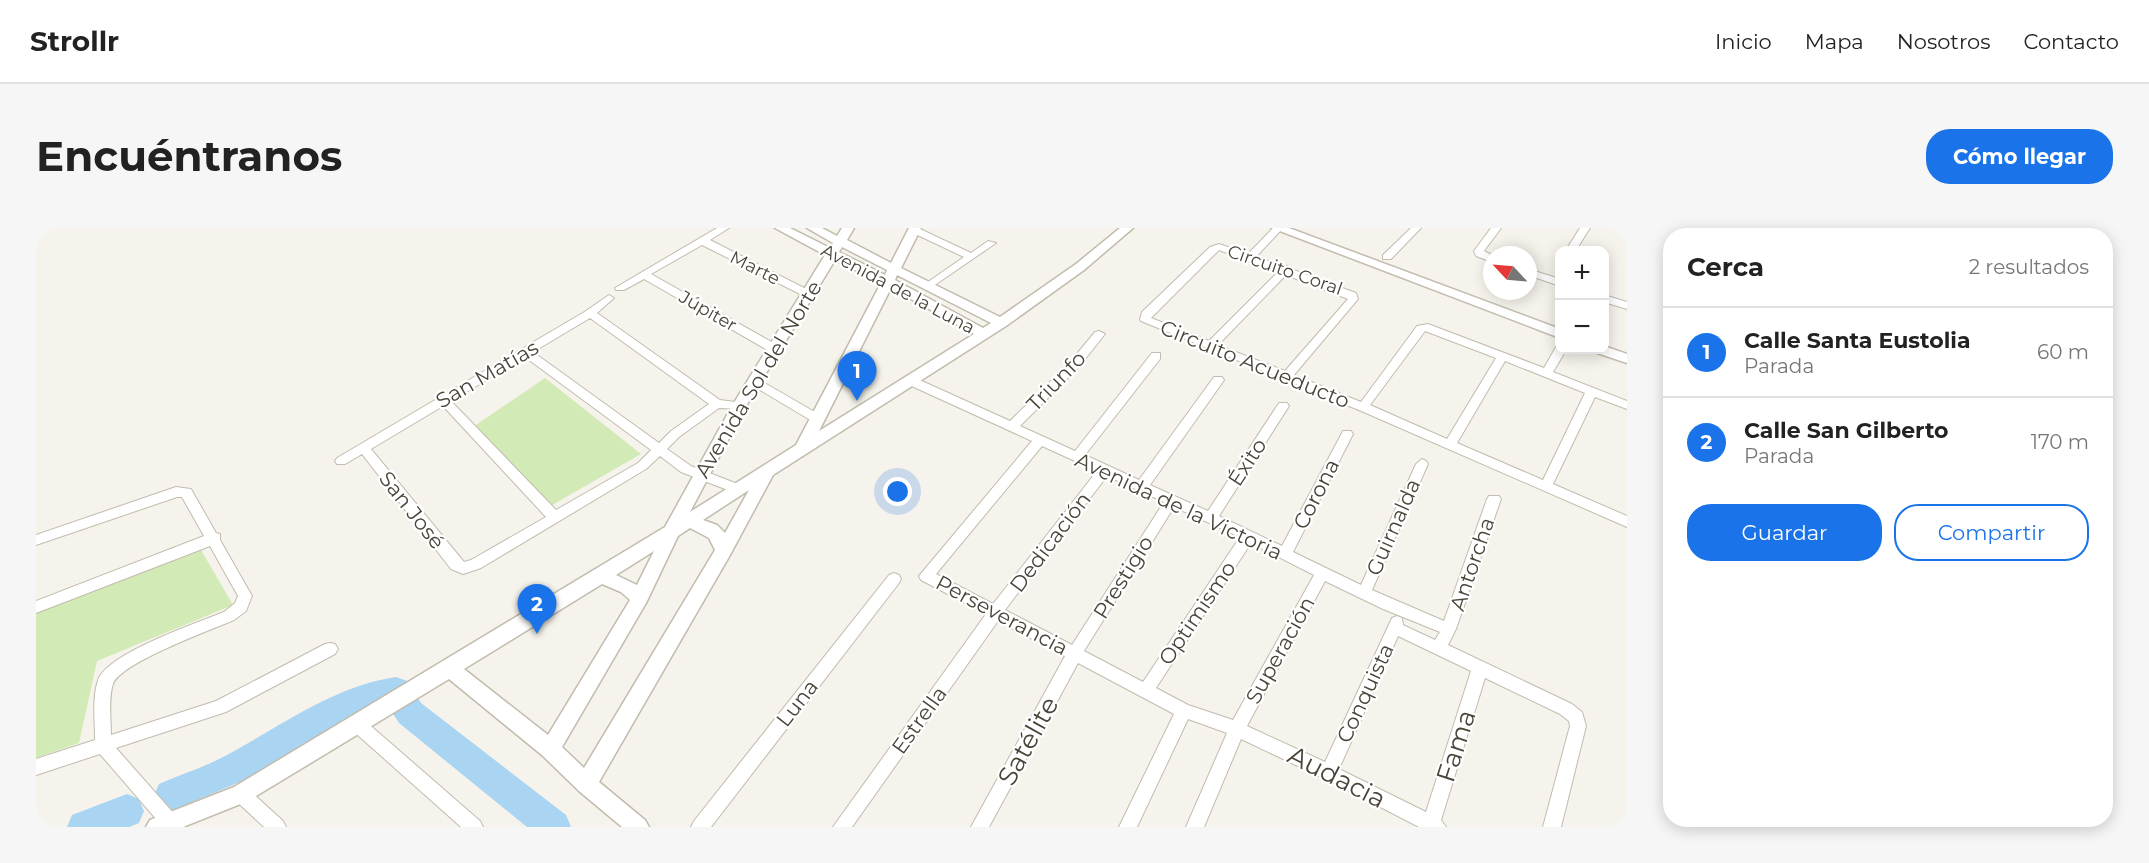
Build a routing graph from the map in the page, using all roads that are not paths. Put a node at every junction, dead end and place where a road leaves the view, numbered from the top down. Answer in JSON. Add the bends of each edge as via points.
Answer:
{"nodes":[{"id":1,"x":724,"y":228,"type":"edge"},
{"id":2,"x":781,"y":228,"type":"edge"},
{"id":3,"x":813,"y":228,"type":"edge"},
{"id":4,"x":848,"y":228,"type":"edge"},
{"id":5,"x":1128,"y":228,"type":"edge"},
{"id":6,"x":1278,"y":228,"type":"edge"},
{"id":7,"x":1306,"y":228,"type":"edge"},
{"id":8,"x":1496,"y":228,"type":"edge"},
{"id":9,"x":1585,"y":228,"type":"edge"},
{"id":10,"x":914,"y":229,"type":"edge"},
{"id":11,"x":1411,"y":229,"type":"edge"},
{"id":12,"x":703,"y":241,"type":"junction"},
{"id":13,"x":991,"y":243,"type":"dead end"},
{"id":14,"x":1574,"y":246,"type":"edge"},
{"id":15,"x":1219,"y":247,"type":"joint"},
{"id":16,"x":836,"y":248,"type":"junction"},
{"id":17,"x":1483,"y":255,"type":"edge"},
{"id":18,"x":970,"y":256,"type":"junction"},
{"id":19,"x":1251,"y":257,"type":"junction"},
{"id":20,"x":1387,"y":257,"type":"junction"},
{"id":21,"x":1286,"y":269,"type":"junction"},
{"id":22,"x":643,"y":274,"type":"junction"},
{"id":23,"x":890,"y":275,"type":"junction"},
{"id":24,"x":1537,"y":275,"type":"edge"},
{"id":25,"x":1555,"y":282,"type":"edge"},
{"id":26,"x":929,"y":285,"type":"junction"},
{"id":27,"x":620,"y":288,"type":"dead end"},
{"id":28,"x":808,"y":294,"type":"junction"},
{"id":29,"x":609,"y":298,"type":"dead end"},
{"id":30,"x":1609,"y":299,"type":"edge"},
{"id":31,"x":1627,"y":305,"type":"edge"},
{"id":32,"x":590,"y":313,"type":"junction"},
{"id":33,"x":1555,"y":321,"type":"edge"},
{"id":34,"x":1001,"y":323,"type":"junction"},
{"id":35,"x":1555,"y":332,"type":"edge"},
{"id":36,"x":983,"y":334,"type":"junction"},
{"id":37,"x":1099,"y":334,"type":"dead end"},
{"id":38,"x":1609,"y":341,"type":"edge"},
{"id":39,"x":1211,"y":346,"type":"junction"},
{"id":40,"x":773,"y":348,"type":"junction"},
{"id":41,"x":1627,"y":348,"type":"edge"},
{"id":42,"x":525,"y":351,"type":"junction"},
{"id":43,"x":1609,"y":353,"type":"edge"},
{"id":44,"x":1558,"y":354,"type":"edge"},
{"id":45,"x":1503,"y":355,"type":"junction"},
{"id":46,"x":1156,"y":356,"type":"dead end"},
{"id":47,"x":1627,"y":359,"type":"edge"},
{"id":48,"x":1547,"y":373,"type":"junction"},
{"id":49,"x":1287,"y":376,"type":"junction"},
{"id":50,"x":909,"y":380,"type":"junction"},
{"id":51,"x":1218,"y":380,"type":"dead end"},
{"id":52,"x":754,"y":381,"type":"junction"},
{"id":53,"x":1592,"y":391,"type":"junction"},
{"id":54,"x":443,"y":399,"type":"junction"},
{"id":55,"x":717,"y":404,"type":"junction"},
{"id":56,"x":1627,"y":405,"type":"edge"},
{"id":57,"x":739,"y":406,"type":"junction"},
{"id":58,"x":1283,"y":406,"type":"dead end"},
{"id":59,"x":1363,"y":407,"type":"junction"},
{"id":60,"x":816,"y":418,"type":"junction"},
{"id":61,"x":1011,"y":427,"type":"junction"},
{"id":62,"x":1347,"y":434,"type":"dead end"},
{"id":63,"x":1038,"y":441,"type":"junction"},
{"id":64,"x":1450,"y":444,"type":"junction"},
{"id":65,"x":364,"y":448,"type":"junction"},
{"id":66,"x":803,"y":448,"type":"junction"},
{"id":67,"x":660,"y":450,"type":"junction"},
{"id":68,"x":1076,"y":458,"type":"junction"},
{"id":69,"x":341,"y":461,"type":"dead end"},
{"id":70,"x":1422,"y":464,"type":"dead end"},
{"id":71,"x":767,"y":471,"type":"junction"},
{"id":72,"x":1104,"y":471,"type":"junction"},
{"id":73,"x":701,"y":476,"type":"junction"},
{"id":74,"x":1546,"y":486,"type":"junction"},
{"id":75,"x":1141,"y":488,"type":"junction"},
{"id":76,"x":738,"y":489,"type":"junction"},
{"id":77,"x":1494,"y":499,"type":"dead end"},
{"id":78,"x":1171,"y":501,"type":"junction"},
{"id":79,"x":554,"y":517,"type":"junction"},
{"id":80,"x":1211,"y":518,"type":"junction"},
{"id":81,"x":688,"y":521,"type":"junction"},
{"id":82,"x":1627,"y":522,"type":"edge"},
{"id":83,"x":670,"y":532,"type":"junction"},
{"id":84,"x":1248,"y":536,"type":"junction"},
{"id":85,"x":214,"y":538,"type":"junction"},
{"id":86,"x":36,"y":540,"type":"edge"},
{"id":87,"x":724,"y":550,"type":"junction"},
{"id":88,"x":1285,"y":554,"type":"junction"},
{"id":89,"x":1323,"y":572,"type":"junction"},
{"id":90,"x":601,"y":576,"type":"junction"},
{"id":91,"x":894,"y":579,"type":"dead end"},
{"id":92,"x":1365,"y":591,"type":"junction"},
{"id":93,"x":640,"y":598,"type":"junction"},
{"id":94,"x":36,"y":607,"type":"edge"},
{"id":95,"x":1398,"y":611,"type":"junction"},
{"id":96,"x":995,"y":613,"type":"junction"},
{"id":97,"x":1396,"y":628,"type":"junction"},
{"id":98,"x":1449,"y":628,"type":"junction"},
{"id":99,"x":1439,"y":647,"type":"junction"},
{"id":100,"x":330,"y":649,"type":"dead end"},
{"id":101,"x":1075,"y":653,"type":"junction"},
{"id":102,"x":1480,"y":668,"type":"junction"},
{"id":103,"x":444,"y":673,"type":"junction"},
{"id":104,"x":1146,"y":690,"type":"junction"},
{"id":105,"x":1184,"y":711,"type":"junction"},
{"id":106,"x":358,"y":725,"type":"junction"},
{"id":107,"x":1237,"y":729,"type":"junction"},
{"id":108,"x":103,"y":745,"type":"junction"},
{"id":109,"x":550,"y":749,"type":"junction"},
{"id":110,"x":36,"y":767,"type":"edge"},
{"id":111,"x":1328,"y":774,"type":"junction"},
{"id":112,"x":586,"y":784,"type":"junction"},
{"id":113,"x":241,"y":794,"type":"junction"},
{"id":114,"x":163,"y":824,"type":"edge"},
{"id":115,"x":1434,"y":825,"type":"edge"},
{"id":116,"x":277,"y":827,"type":"edge"},
{"id":117,"x":474,"y":827,"type":"edge"},
{"id":118,"x":638,"y":827,"type":"edge"},
{"id":119,"x":700,"y":827,"type":"edge"},
{"id":120,"x":842,"y":827,"type":"edge"},
{"id":121,"x":980,"y":827,"type":"edge"},
{"id":122,"x":1128,"y":827,"type":"edge"},
{"id":123,"x":1195,"y":827,"type":"edge"},
{"id":124,"x":1552,"y":827,"type":"edge"}],
"edges":[{"from":1,"to":12,"type":"street"},
{"from":2,"to":16,"type":"street","name":"Avenida de la Luna"},
{"from":3,"to":16,"type":"street","name":"Avenida de la Luna"},
{"from":4,"to":16,"type":"street","name":"Avenida Sol del Norte"},
{"from":5,"to":34,"type":"street"},
{"from":6,"to":19,"type":"street"},
{"from":6,"to":35,"type":"street"},
{"from":7,"to":20,"type":"street"},
{"from":8,"to":17,"type":"street","via":[[1479,251]]},
{"from":9,"to":14,"type":"street"},
{"from":10,"to":18,"type":"street"},
{"from":10,"to":23,"type":"street"},
{"from":11,"to":20,"type":"street"},
{"from":12,"to":22,"type":"street"},
{"from":12,"to":28,"type":"street","name":"Marte"},
{"from":13,"to":18,"type":"street"},
{"from":15,"to":19,"type":"street","name":"Circuito Coral"},
{"from":15,"to":39,"type":"street","name":"Circuito Acueducto","via":[[1145,319]]},
{"from":16,"to":23,"type":"street","name":"Avenida de la Luna"},
{"from":16,"to":28,"type":"street","name":"Avenida Sol del Norte"},
{"from":18,"to":26,"type":"street"},
{"from":19,"to":21,"type":"street","name":"Circuito Coral"},
{"from":20,"to":33,"type":"street"},
{"from":21,"to":39,"type":"street"},
{"from":21,"to":49,"type":"street","name":"Circuito Coral","via":[[1347,291],[1353,299]]},
{"from":22,"to":27,"type":"street"},
{"from":22,"to":40,"type":"street","name":"Júpiter"},
{"from":23,"to":26,"type":"street","name":"Avenida de la Luna"},
{"from":23,"to":36,"type":"street","name":"Avenida de la Luna"},
{"from":23,"to":60,"type":"street"},
{"from":24,"to":25,"type":"street"},
{"from":26,"to":34,"type":"street","name":"Avenida de la Luna"},
{"from":28,"to":40,"type":"street","name":"Avenida Sol del Norte"},
{"from":29,"to":32,"type":"street","name":"San Matías"},
{"from":30,"to":31,"type":"street"},
{"from":32,"to":42,"type":"street","name":"San Matías"},
{"from":32,"to":55,"type":"street"},
{"from":34,"to":36,"type":"street"},
{"from":36,"to":50,"type":"street"},
{"from":37,"to":61,"type":"street","name":"Triunfo","via":[[1074,365]]},
{"from":38,"to":41,"type":"street"},
{"from":39,"to":49,"type":"street","name":"Circuito Acueducto"},
{"from":40,"to":52,"type":"street","name":"Avenida Sol del Norte"},
{"from":42,"to":54,"type":"street","name":"San Matías"},
{"from":42,"to":67,"type":"street"},
{"from":43,"to":47,"type":"street"},
{"from":44,"to":48,"type":"street"},
{"from":45,"to":48,"type":"street","name":"Circuito Acueducto"},
{"from":45,"to":59,"type":"street","name":"Circuito Acueducto","via":[[1435,329],[1421,328]]},
{"from":45,"to":64,"type":"street"},
{"from":46,"to":68,"type":"street"},
{"from":48,"to":53,"type":"street","name":"Circuito Acueducto"},
{"from":49,"to":59,"type":"street","name":"Circuito Acueducto"},
{"from":50,"to":61,"type":"street","name":"Avenida de la Victoria"},
{"from":50,"to":66,"type":"street"},
{"from":51,"to":75,"type":"street"},
{"from":52,"to":57,"type":"street","name":"Avenida Sol del Norte"},
{"from":52,"to":60,"type":"street"},
{"from":53,"to":56,"type":"street","name":"Circuito Acueducto"},
{"from":53,"to":74,"type":"street"},
{"from":54,"to":65,"type":"street","name":"San Matías"},
{"from":54,"to":79,"type":"street"},
{"from":55,"to":57,"type":"street"},
{"from":55,"to":67,"type":"street","via":[[675,434]]},
{"from":57,"to":73,"type":"street","name":"Avenida Sol del Norte"},
{"from":58,"to":80,"type":"street","name":"Éxito"},
{"from":59,"to":64,"type":"street","name":"Circuito Acueducto"},
{"from":60,"to":66,"type":"street"},
{"from":61,"to":63,"type":"street","name":"Avenida de la Victoria"},
{"from":62,"to":88,"type":"street","name":"Corona"},
{"from":63,"to":68,"type":"street","name":"Avenida de la Victoria"},
{"from":63,"to":96,"type":"street","name":"Perseverancia","via":[[926,576]]},
{"from":64,"to":74,"type":"street","name":"Circuito Acueducto"},
{"from":65,"to":69,"type":"street","name":"San Matías"},
{"from":65,"to":79,"type":"street","name":"San José","via":[[456,565],[463,568]]},
{"from":66,"to":71,"type":"street"},
{"from":67,"to":73,"type":"street"},
{"from":67,"to":79,"type":"street","via":[[642,466]]},
{"from":68,"to":72,"type":"street","name":"Avenida de la Victoria"},
{"from":70,"to":92,"type":"street","name":"Guirnalda"},
{"from":71,"to":76,"type":"street"},
{"from":71,"to":87,"type":"street"},
{"from":72,"to":75,"type":"street","name":"Avenida de la Victoria"},
{"from":72,"to":96,"type":"street","name":"Dedicación"},
{"from":73,"to":76,"type":"street"},
{"from":73,"to":83,"type":"street","name":"Avenida Sol del Norte"},
{"from":74,"to":82,"type":"street","name":"Circuito Acueducto"},
{"from":75,"to":78,"type":"street","name":"Avenida de la Victoria"},
{"from":76,"to":81,"type":"street"},
{"from":77,"to":98,"type":"street","name":"Antorcha"},
{"from":78,"to":80,"type":"street","name":"Avenida de la Victoria"},
{"from":78,"to":101,"type":"street","name":"Prestigio"},
{"from":80,"to":84,"type":"street","name":"Avenida de la Victoria"},
{"from":81,"to":83,"type":"street"},
{"from":81,"to":87,"type":"street","via":[[721,536]]},
{"from":83,"to":90,"type":"street"},
{"from":83,"to":93,"type":"street","name":"Avenida Sol del Norte"},
{"from":84,"to":88,"type":"street","name":"Avenida de la Victoria"},
{"from":84,"to":104,"type":"street","name":"Optimismo"},
{"from":85,"to":86,"type":"street","via":[[186,492],[176,492]]},
{"from":85,"to":94,"type":"street"},
{"from":85,"to":108,"type":"street","via":[[245,596],[241,607],[113,669],[106,679]]},
{"from":87,"to":112,"type":"street"},
{"from":88,"to":89,"type":"street","name":"Avenida de la Victoria"},
{"from":89,"to":92,"type":"street","name":"Avenida de la Victoria"},
{"from":89,"to":107,"type":"street","name":"Superación"},
{"from":90,"to":93,"type":"street","via":[[627,587]]},
{"from":90,"to":103,"type":"street"},
{"from":91,"to":119,"type":"street","name":"Luna"},
{"from":92,"to":95,"type":"street","name":"Avenida de la Victoria"},
{"from":93,"to":109,"type":"street","name":"Avenida Sol del Norte"},
{"from":95,"to":97,"type":"street","name":"Conquista"},
{"from":95,"to":98,"type":"street","name":"Avenida de la Victoria"},
{"from":96,"to":101,"type":"street","name":"Perseverancia"},
{"from":96,"to":120,"type":"street","name":"Estrella"},
{"from":97,"to":99,"type":"street"},
{"from":97,"to":111,"type":"street","name":"Conquista"},
{"from":98,"to":99,"type":"street","name":"Antorcha"},
{"from":99,"to":102,"type":"street"},
{"from":100,"to":108,"type":"street","via":[[220,707]]},
{"from":101,"to":104,"type":"street","name":"Perseverancia"},
{"from":101,"to":121,"type":"street","name":"Satélite"},
{"from":102,"to":115,"type":"street","name":"Fama"},
{"from":102,"to":124,"type":"street","via":[[1576,717],[1578,726]]},
{"from":103,"to":106,"type":"street"},
{"from":103,"to":109,"type":"street"},
{"from":104,"to":105,"type":"street","name":"Perseverancia"},
{"from":105,"to":107,"type":"street","name":"Perseverancia"},
{"from":105,"to":122,"type":"street"},
{"from":106,"to":113,"type":"street"},
{"from":106,"to":117,"type":"street"},
{"from":107,"to":111,"type":"street","name":"Audacia"},
{"from":107,"to":123,"type":"street","name":"Superación"},
{"from":108,"to":110,"type":"street"},
{"from":108,"to":114,"type":"street"},
{"from":109,"to":112,"type":"street"},
{"from":111,"to":115,"type":"street","name":"Audacia"},
{"from":112,"to":118,"type":"street"},
{"from":113,"to":114,"type":"street"},
{"from":113,"to":116,"type":"street"}]}
